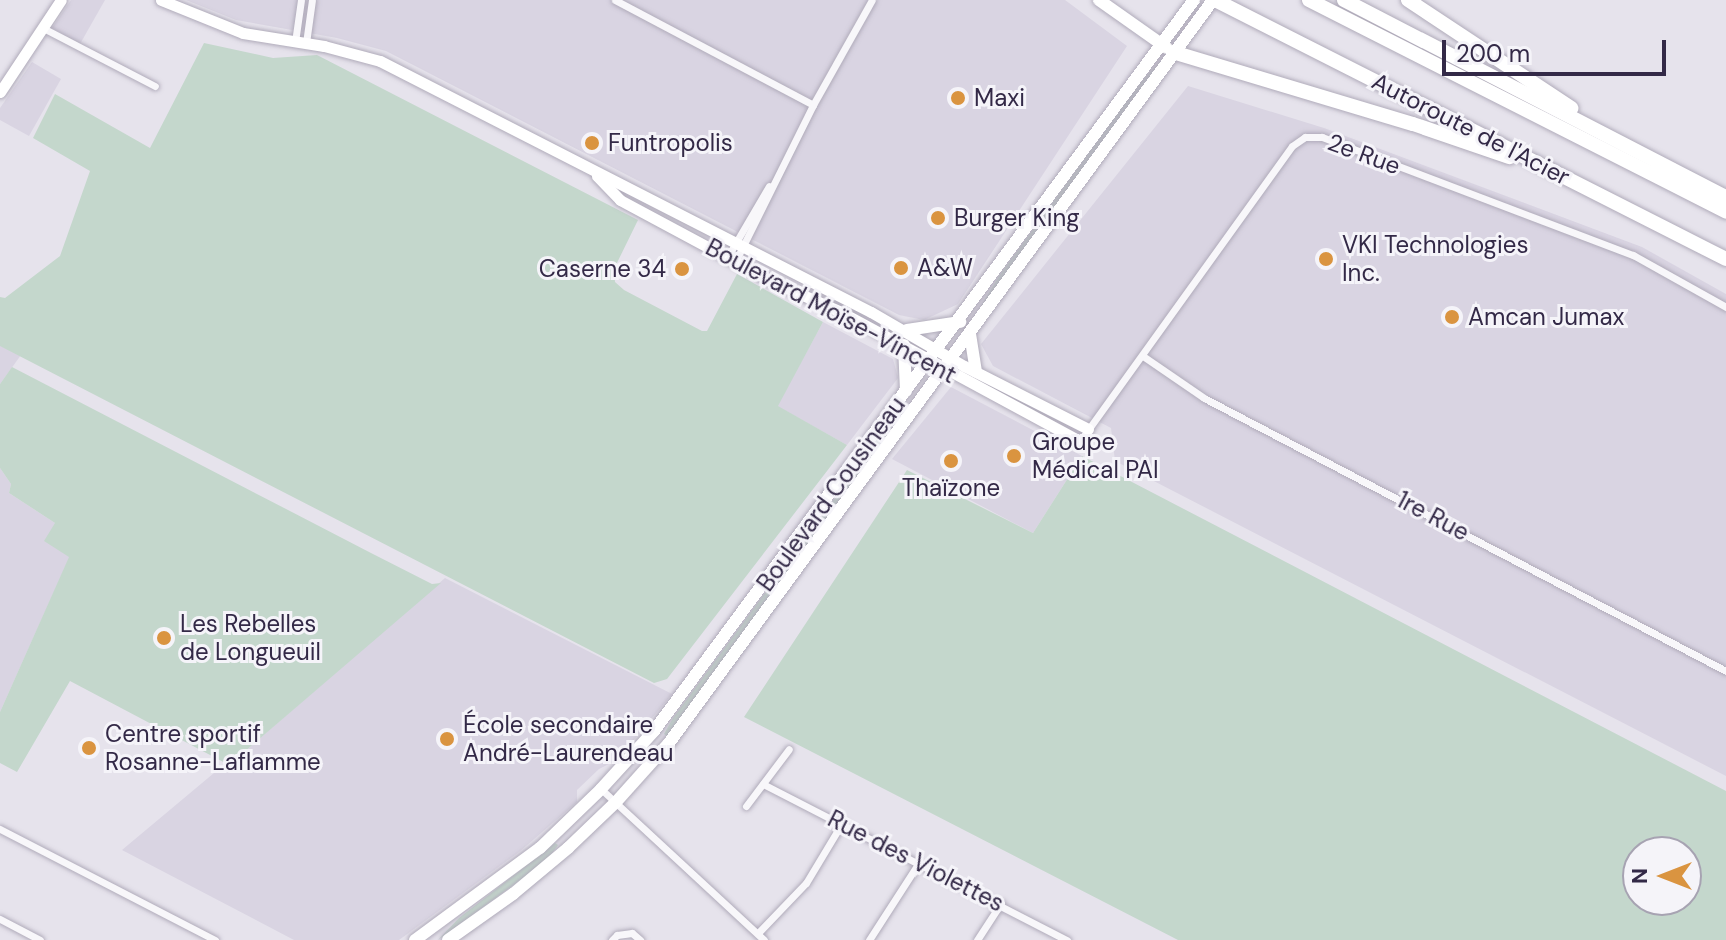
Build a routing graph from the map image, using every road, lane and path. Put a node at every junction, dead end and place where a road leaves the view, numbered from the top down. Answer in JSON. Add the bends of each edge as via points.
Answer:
{"nodes":[{"id":1,"x":61,"y":0,"type":"edge"},
{"id":2,"x":161,"y":0,"type":"edge"},
{"id":3,"x":301,"y":0,"type":"edge"},
{"id":4,"x":312,"y":0,"type":"edge"},
{"id":5,"x":615,"y":0,"type":"edge"},
{"id":6,"x":872,"y":0,"type":"edge"},
{"id":7,"x":1099,"y":0,"type":"edge"},
{"id":8,"x":1309,"y":0,"type":"edge"},
{"id":9,"x":1344,"y":0,"type":"edge"},
{"id":10,"x":1408,"y":0,"type":"edge"},
{"id":11,"x":1193,"y":2,"type":"edge"},
{"id":12,"x":1211,"y":3,"type":"edge"},
{"id":13,"x":43,"y":28,"type":"junction"},
{"id":14,"x":301,"y":42,"type":"junction"},
{"id":15,"x":1162,"y":45,"type":"junction"},
{"id":16,"x":1176,"y":53,"type":"junction"},
{"id":17,"x":155,"y":86,"type":"dead end"},
{"id":18,"x":0,"y":92,"type":"edge"},
{"id":19,"x":813,"y":105,"type":"junction"},
{"id":20,"x":1601,"y":130,"type":"junction"},
{"id":21,"x":591,"y":169,"type":"junction"},
{"id":22,"x":1558,"y":174,"type":"junction"},
{"id":23,"x":1726,"y":197,"type":"edge"},
{"id":24,"x":1726,"y":212,"type":"edge"},
{"id":25,"x":739,"y":244,"type":"junction"},
{"id":26,"x":732,"y":259,"type":"junction"},
{"id":27,"x":1726,"y":259,"type":"edge"},
{"id":28,"x":1726,"y":307,"type":"edge"},
{"id":29,"x":960,"y":322,"type":"junction"},
{"id":30,"x":907,"y":330,"type":"junction"},
{"id":31,"x":970,"y":334,"type":"junction"},
{"id":32,"x":904,"y":345,"type":"junction"},
{"id":33,"x":935,"y":355,"type":"junction"},
{"id":34,"x":1143,"y":356,"type":"junction"},
{"id":35,"x":948,"y":364,"type":"junction"},
{"id":36,"x":976,"y":372,"type":"junction"},
{"id":37,"x":906,"y":391,"type":"junction"},
{"id":38,"x":1088,"y":429,"type":"junction"},
{"id":39,"x":1080,"y":441,"type":"joint"},
{"id":40,"x":1726,"y":671,"type":"edge"},
{"id":41,"x":789,"y":749,"type":"dead end"},
{"id":42,"x":763,"y":784,"type":"junction"},
{"id":43,"x":601,"y":789,"type":"junction"},
{"id":44,"x":616,"y":802,"type":"junction"},
{"id":45,"x":746,"y":806,"type":"dead end"},
{"id":46,"x":842,"y":823,"type":"junction"},
{"id":47,"x":0,"y":829,"type":"edge"},
{"id":48,"x":918,"y":864,"type":"junction"},
{"id":49,"x":1001,"y":903,"type":"junction"},
{"id":50,"x":0,"y":919,"type":"edge"},
{"id":51,"x":758,"y":933,"type":"junction"},
{"id":52,"x":40,"y":940,"type":"edge"},
{"id":53,"x":215,"y":940,"type":"edge"},
{"id":54,"x":415,"y":940,"type":"edge"},
{"id":55,"x":448,"y":940,"type":"edge"},
{"id":56,"x":612,"y":940,"type":"edge"},
{"id":57,"x":640,"y":940,"type":"edge"},
{"id":58,"x":764,"y":940,"type":"edge"},
{"id":59,"x":869,"y":940,"type":"edge"},
{"id":60,"x":977,"y":940,"type":"edge"},
{"id":61,"x":1067,"y":940,"type":"edge"}],
"edges":[{"from":1,"to":13,"type":"street"},
{"from":2,"to":14,"type":"street","name":"Boulevard Moïse-Vincent","via":[[234,30]]},
{"from":3,"to":14,"type":"street"},
{"from":4,"to":14,"type":"street"},
{"from":5,"to":19,"type":"street"},
{"from":6,"to":19,"type":"street"},
{"from":7,"to":15,"type":"main road"},
{"from":8,"to":24,"type":"highway","name":"Autoroute de l'Acier"},
{"from":9,"to":20,"type":"highway"},
{"from":10,"to":20,"type":"highway"},
{"from":11,"to":15,"type":"main road","name":"Boulevard Cousineau"},
{"from":12,"to":16,"type":"main road","name":"Boulevard Cousineau"},
{"from":12,"to":22,"type":"highway","name":"Autoroute de l'Acier"},
{"from":13,"to":17,"type":"street"},
{"from":13,"to":18,"type":"street"},
{"from":14,"to":21,"type":"street","name":"Boulevard Moïse-Vincent","via":[[380,61]]},
{"from":15,"to":16,"type":"main road"},
{"from":15,"to":29,"type":"main road","name":"Boulevard Cousineau"},
{"from":16,"to":22,"type":"highway"},
{"from":16,"to":31,"type":"main road","name":"Boulevard Cousineau"},
{"from":19,"to":25,"type":"street"},
{"from":20,"to":23,"type":"highway"},
{"from":21,"to":25,"type":"street","name":"Boulevard Moïse-Vincent"},
{"from":21,"to":26,"type":"street","name":"Boulevard Moïse-Vincent","via":[[617,198]]},
{"from":22,"to":27,"type":"highway","name":"Autoroute de l'Acier"},
{"from":25,"to":26,"type":"street"},
{"from":25,"to":30,"type":"street","name":"Boulevard Moïse-Vincent"},
{"from":26,"to":32,"type":"street","name":"Boulevard Moïse-Vincent"},
{"from":28,"to":34,"type":"street","name":"2e Rue","via":[[1633,255],[1322,137],[1305,137],[1292,146]]},
{"from":29,"to":30,"type":"main road"},
{"from":29,"to":33,"type":"main road","name":"Boulevard Cousineau"},
{"from":30,"to":33,"type":"street","name":"Boulevard Moïse-Vincent"},
{"from":31,"to":35,"type":"main road","name":"Boulevard Cousineau"},
{"from":31,"to":36,"type":"main road"},
{"from":32,"to":33,"type":"street","name":"Boulevard Moïse-Vincent"},
{"from":32,"to":37,"type":"main road"},
{"from":33,"to":35,"type":"street","name":"Boulevard Moïse-Vincent"},
{"from":33,"to":37,"type":"main road","name":"Boulevard Cousineau"},
{"from":34,"to":38,"type":"street","name":"2e Rue"},
{"from":34,"to":40,"type":"street","name":"1re Rue","via":[[1204,398]]},
{"from":35,"to":36,"type":"street","name":"Boulevard Moïse-Vincent"},
{"from":35,"to":39,"type":"street","name":"Boulevard Moïse-Vincent"},
{"from":35,"to":44,"type":"main road","name":"Boulevard Cousineau","via":[[702,702]]},
{"from":36,"to":38,"type":"street","name":"Boulevard Moïse-Vincent"},
{"from":37,"to":43,"type":"main road","name":"Boulevard Cousineau","via":[[690,686]]},
{"from":38,"to":39,"type":"street","name":"2e Rue"},
{"from":41,"to":42,"type":"street"},
{"from":42,"to":45,"type":"street"},
{"from":42,"to":46,"type":"street","name":"Rue des Violettes"},
{"from":43,"to":44,"type":"street"},
{"from":43,"to":54,"type":"main road","name":"Boulevard Cousineau","via":[[520,864]]},
{"from":44,"to":51,"type":"street"},
{"from":44,"to":55,"type":"main road","name":"Boulevard Cousineau","via":[[536,875]]},
{"from":46,"to":48,"type":"street","name":"Rue des Violettes"},
{"from":46,"to":51,"type":"street","via":[[806,883]]},
{"from":47,"to":53,"type":"street"},
{"from":48,"to":49,"type":"street","name":"Rue des Violettes"},
{"from":48,"to":59,"type":"street"},
{"from":49,"to":60,"type":"street"},
{"from":49,"to":61,"type":"street","name":"Rue des Violettes"},
{"from":50,"to":52,"type":"street"},
{"from":51,"to":58,"type":"street"},
{"from":56,"to":57,"type":"street","via":[[632,933]]}]}
